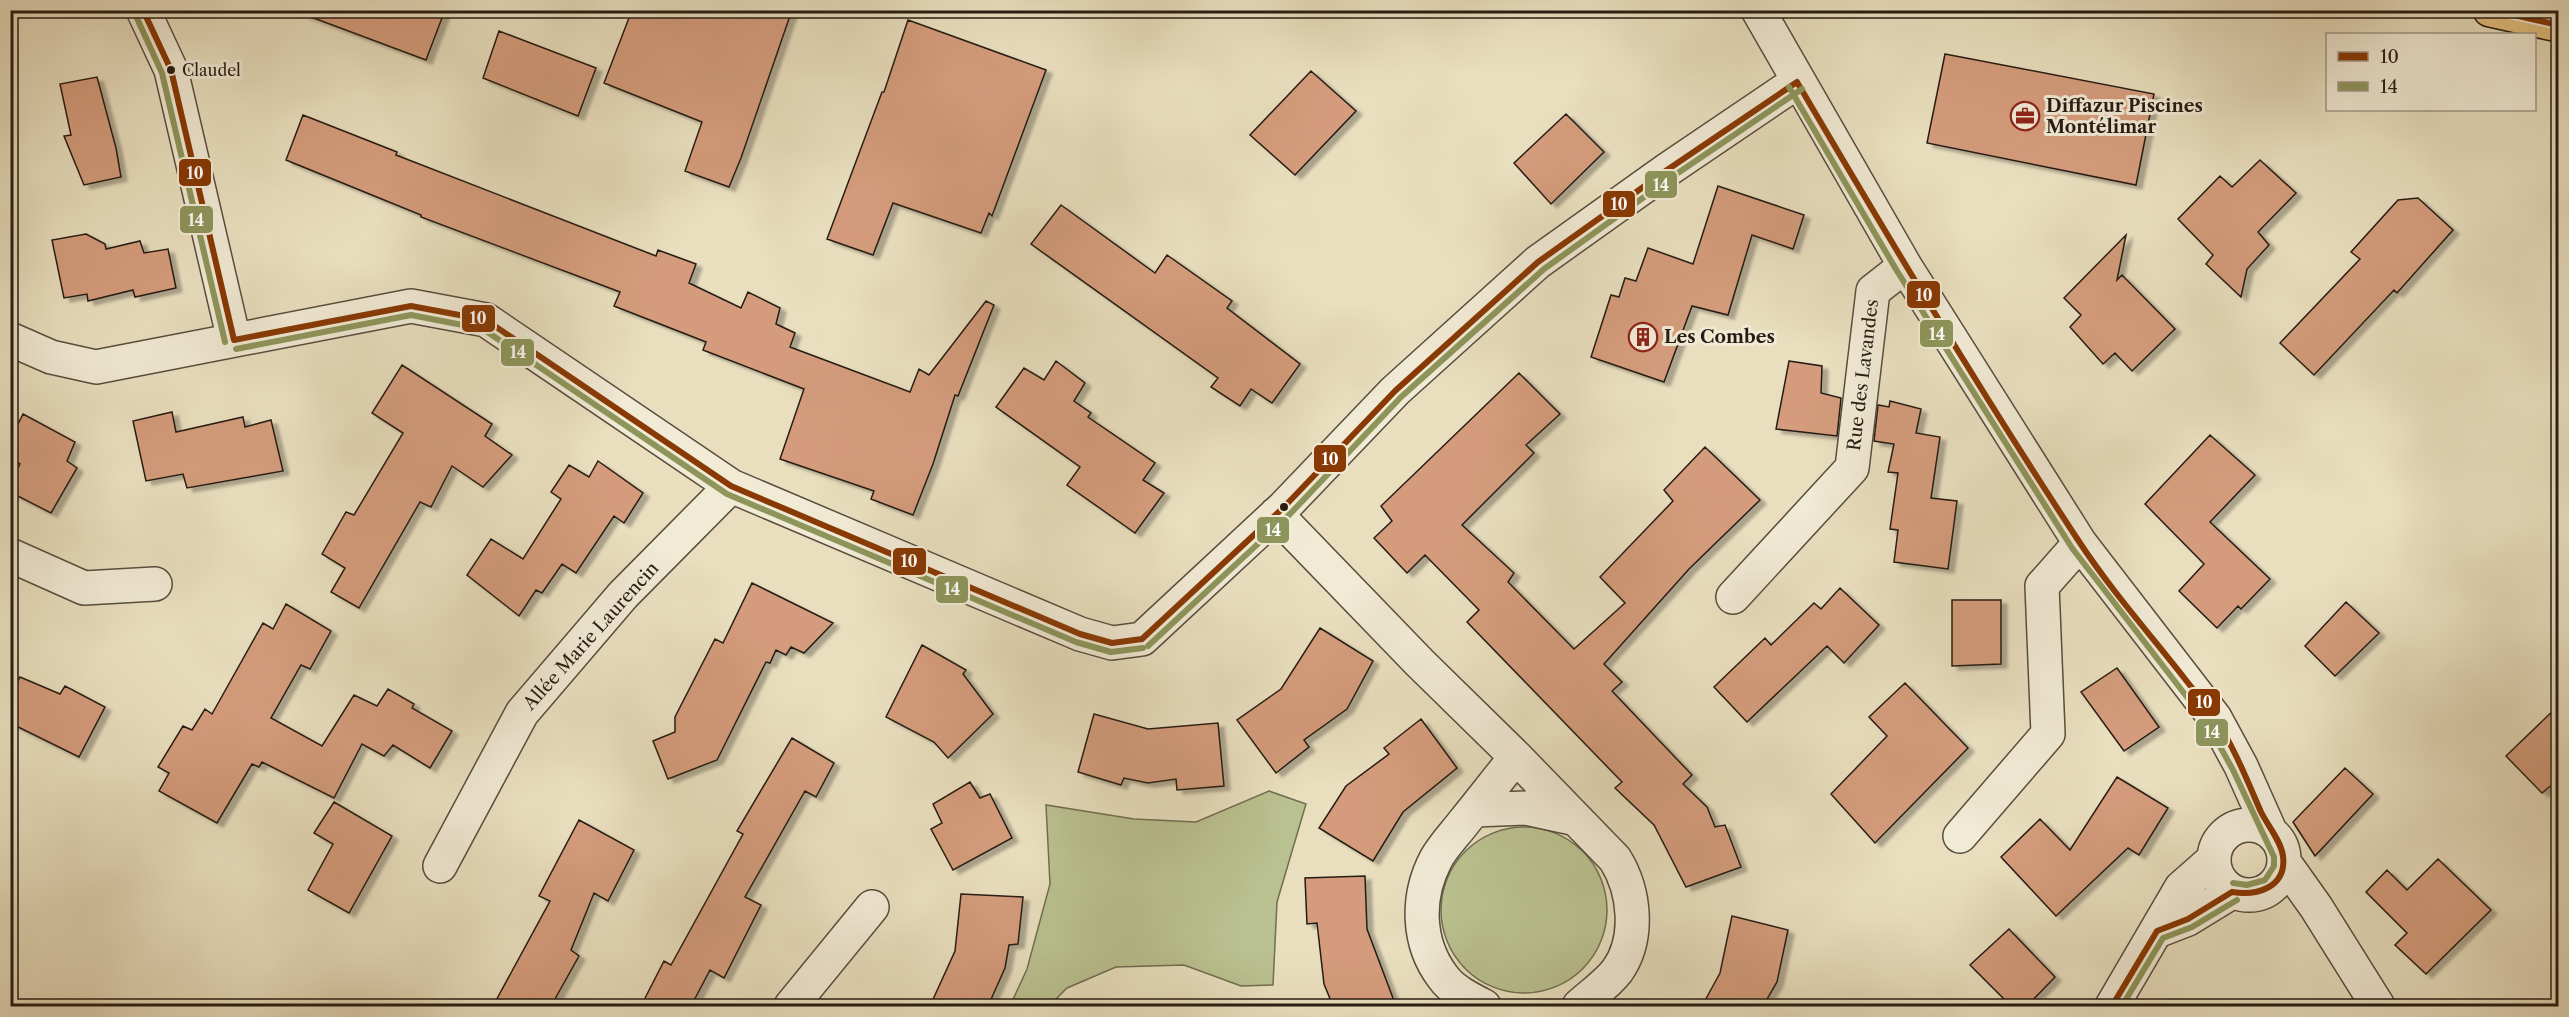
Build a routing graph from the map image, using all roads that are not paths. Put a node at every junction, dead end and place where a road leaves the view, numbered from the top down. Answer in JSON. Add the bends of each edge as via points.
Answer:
{"nodes":[{"id":1,"x":143,"y":10,"type":"edge"},
{"id":2,"x":1758,"y":10,"type":"edge"},
{"id":3,"x":2490,"y":10,"type":"edge"},
{"id":4,"x":2559,"y":25,"type":"edge"},
{"id":5,"x":1797,"y":82,"type":"junction"},
{"id":6,"x":1905,"y":266,"type":"junction"},
{"id":7,"x":10,"y":339,"type":"edge"},
{"id":8,"x":234,"y":340,"type":"junction"},
{"id":9,"x":730,"y":486,"type":"junction"},
{"id":10,"x":1276,"y":514,"type":"junction"},
{"id":11,"x":2080,"y":543,"type":"junction"},
{"id":12,"x":10,"y":555,"type":"edge"},
{"id":13,"x":155,"y":584,"type":"dead end"},
{"id":14,"x":1733,"y":597,"type":"dead end"},
{"id":15,"x":1516,"y":757,"type":"junction"},
{"id":16,"x":2241,"y":766,"type":"junction"},
{"id":17,"x":1474,"y":810,"type":"junction"},
{"id":18,"x":1576,"y":819,"type":"junction"},
{"id":19,"x":2270,"y":831,"type":"junction"},
{"id":20,"x":1959,"y":836,"type":"dead end"},
{"id":21,"x":2220,"y":846,"type":"junction"},
{"id":22,"x":2284,"y":862,"type":"junction"},
{"id":23,"x":440,"y":866,"type":"dead end"},
{"id":24,"x":2267,"y":891,"type":"junction"},
{"id":25,"x":2232,"y":892,"type":"junction"},
{"id":26,"x":872,"y":907,"type":"dead end"},
{"id":27,"x":2316,"y":907,"type":"junction"},
{"id":28,"x":2157,"y":931,"type":"junction"},
{"id":29,"x":791,"y":1006,"type":"edge"},
{"id":30,"x":1484,"y":1006,"type":"edge"},
{"id":31,"x":1579,"y":1006,"type":"edge"},
{"id":32,"x":2112,"y":1006,"type":"edge"},
{"id":33,"x":2378,"y":1006,"type":"edge"}],
"edges":[{"from":1,"to":8,"type":"street","via":[[171,70]]},
{"from":2,"to":5,"type":"street"},
{"from":3,"to":4,"type":"main road"},
{"from":5,"to":6,"type":"street"},
{"from":5,"to":10,"type":"street","via":[[1538,262],[1395,392]]},
{"from":6,"to":11,"type":"street"},
{"from":6,"to":14,"type":"street","name":"Rue des Lavandes","via":[[1873,291],[1852,468]]},
{"from":7,"to":8,"type":"street","via":[[51,357],[96,367]]},
{"from":8,"to":9,"type":"street","via":[[411,306],[486,320]]},
{"from":9,"to":10,"type":"street","via":[[1080,634],[1112,643],[1142,639]]},
{"from":9,"to":23,"type":"street","name":"Allée Marie Laurencin","via":[[623,595],[522,712]]},
{"from":10,"to":15,"type":"street"},
{"from":11,"to":16,"type":"street","via":[[2215,718]]},
{"from":11,"to":20,"type":"street","via":[[2042,586],[2048,734]]},
{"from":12,"to":13,"type":"street","via":[[84,588]]},
{"from":15,"to":17,"type":"street"},
{"from":15,"to":18,"type":"street"},
{"from":16,"to":19,"type":"street"},
{"from":16,"to":21,"type":"street","via":[[2235,808]]},
{"from":17,"to":18,"type":"street","via":[[1526,808]]},
{"from":17,"to":30,"type":"street","via":[[1437,858],[1426,881],[1421,907],[1431,957],[1444,979]]},
{"from":18,"to":31,"type":"street","via":[[1623,871],[1631,896],[1632,921],[1617,970]]},
{"from":19,"to":21,"type":"street","via":[[2247,825],[2236,827]]},
{"from":19,"to":22,"type":"street","via":[[2283,851]]},
{"from":21,"to":25,"type":"street","via":[[2217,876]]},
{"from":21,"to":28,"type":"street","via":[[2181,888]]},
{"from":22,"to":24,"type":"street","via":[[2282,873]]},
{"from":22,"to":27,"type":"street"},
{"from":24,"to":25,"type":"street","via":[[2244,896]]},
{"from":24,"to":27,"type":"street"},
{"from":25,"to":28,"type":"street","via":[[2188,919]]},
{"from":26,"to":29,"type":"street"},
{"from":27,"to":33,"type":"street"},
{"from":28,"to":32,"type":"street"}]}
